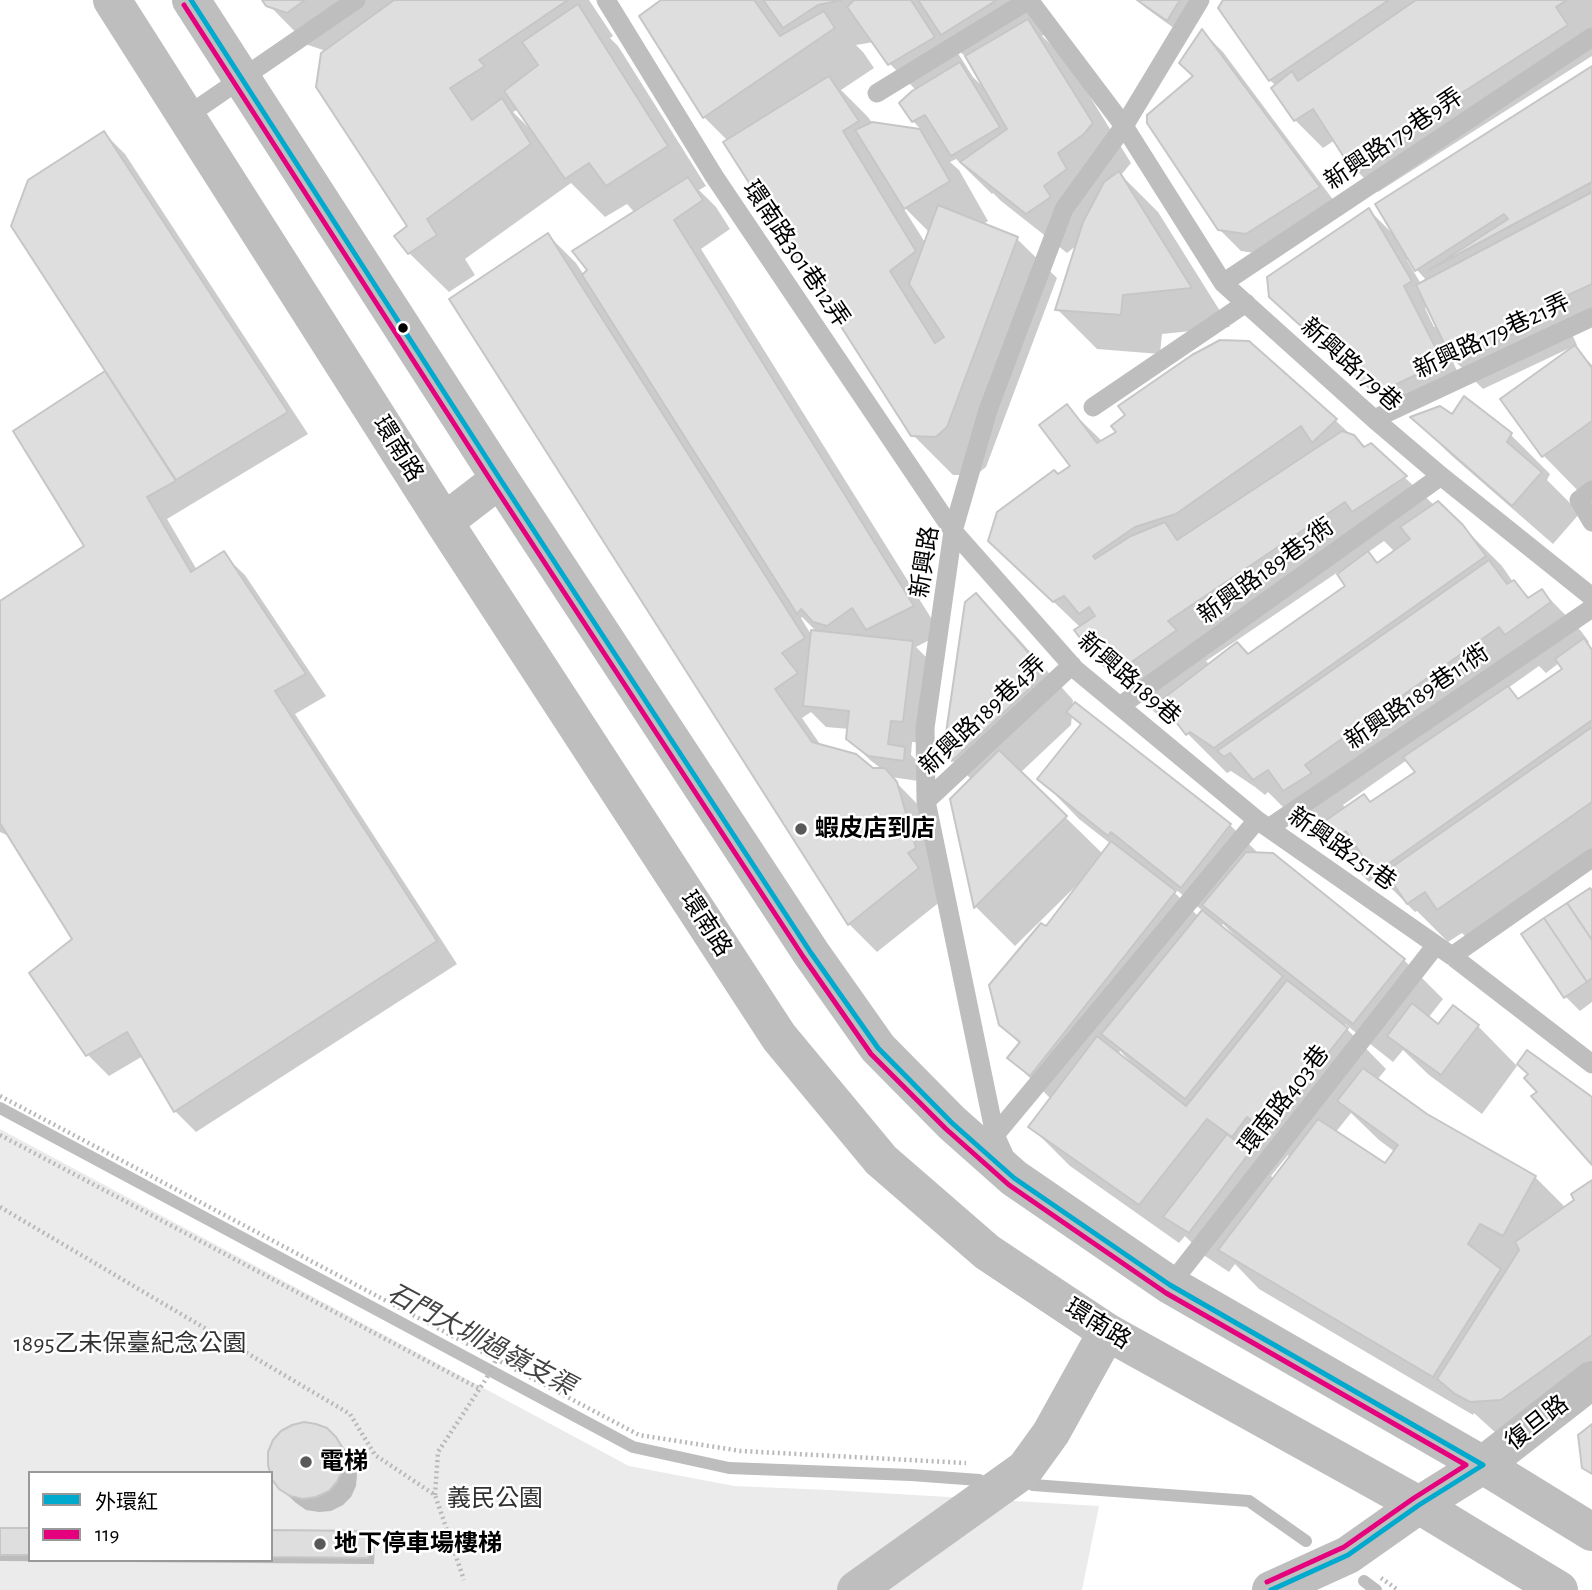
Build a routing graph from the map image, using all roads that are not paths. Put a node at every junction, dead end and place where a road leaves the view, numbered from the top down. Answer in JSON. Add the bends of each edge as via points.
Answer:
{"nodes":[{"id":1,"x":112,"y":0,"type":"edge"},
{"id":2,"x":191,"y":0,"type":"edge"},
{"id":3,"x":356,"y":0,"type":"edge"},
{"id":4,"x":1200,"y":0,"type":"edge"},
{"id":5,"x":610,"y":2,"type":"edge"},
{"id":6,"x":1592,"y":37,"type":"edge"},
{"id":7,"x":241,"y":79,"type":"junction"},
{"id":8,"x":877,"y":93,"type":"dead end"},
{"id":9,"x":187,"y":116,"type":"junction"},
{"id":10,"x":1124,"y":126,"type":"junction"},
{"id":11,"x":1223,"y":282,"type":"junction"},
{"id":12,"x":1246,"y":303,"type":"junction"},
{"id":13,"x":1592,"y":317,"type":"edge"},
{"id":14,"x":1093,"y":407,"type":"dead end"},
{"id":15,"x":1374,"y":419,"type":"junction"},
{"id":16,"x":1441,"y":475,"type":"junction"},
{"id":17,"x":500,"y":480,"type":"junction"},
{"id":18,"x":1592,"y":490,"type":"edge"},
{"id":19,"x":444,"y":522,"type":"junction"},
{"id":20,"x":1592,"y":522,"type":"edge"},
{"id":21,"x":953,"y":531,"type":"junction"},
{"id":22,"x":1592,"y":597,"type":"edge"},
{"id":23,"x":1592,"y":608,"type":"edge"},
{"id":24,"x":1072,"y":665,"type":"junction"},
{"id":25,"x":1119,"y":706,"type":"junction"},
{"id":26,"x":926,"y":801,"type":"junction"},
{"id":27,"x":1264,"y":824,"type":"junction"},
{"id":28,"x":1592,"y":858,"type":"edge"},
{"id":29,"x":1444,"y":951,"type":"junction"},
{"id":30,"x":1592,"y":1064,"type":"edge"},
{"id":31,"x":995,"y":1135,"type":"junction"},
{"id":32,"x":1014,"y":1178,"type":"junction"},
{"id":33,"x":1171,"y":1285,"type":"junction"},
{"id":34,"x":1107,"y":1332,"type":"junction"},
{"id":35,"x":1592,"y":1380,"type":"edge"},
{"id":36,"x":1483,"y":1465,"type":"junction"},
{"id":37,"x":1419,"y":1505,"type":"junction"},
{"id":38,"x":1592,"y":1532,"type":"edge"},
{"id":39,"x":856,"y":1590,"type":"edge"},
{"id":40,"x":1271,"y":1590,"type":"edge"},
{"id":41,"x":1559,"y":1590,"type":"edge"}],
"edges":[{"from":1,"to":9,"type":"main road","name":"環南路"},
{"from":2,"to":7,"type":"main road"},
{"from":3,"to":7,"type":"lane"},
{"from":4,"to":10,"type":"lane","name":"新興路"},
{"from":5,"to":21,"type":"lane","name":"環南路301巷12弄","via":[[714,176]]},
{"from":6,"to":11,"type":"lane","name":"新興路179巷9弄"},
{"from":7,"to":9,"type":"lane"},
{"from":7,"to":17,"type":"main road"},
{"from":8,"to":10,"type":"lane","name":"新興路179巷","via":[[1028,0]]},
{"from":9,"to":19,"type":"main road","name":"環南路"},
{"from":10,"to":11,"type":"lane","name":"新興路179巷"},
{"from":10,"to":21,"type":"lane","name":"新興路","via":[[1064,209],[988,410]]},
{"from":11,"to":12,"type":"lane","name":"新興路179巷"},
{"from":12,"to":14,"type":"lane"},
{"from":12,"to":15,"type":"lane","name":"新興路179巷"},
{"from":13,"to":15,"type":"lane","name":"新興路179巷21弄"},
{"from":15,"to":16,"type":"lane","name":"新興路179巷"},
{"from":16,"to":22,"type":"lane","name":"新興路179巷"},
{"from":16,"to":25,"type":"lane","name":"新興路189巷5衖"},
{"from":17,"to":19,"type":"main road"},
{"from":17,"to":32,"type":"main road","via":[[878,1048]]},
{"from":18,"to":20,"type":"lane","via":[[1579,500]]},
{"from":19,"to":34,"type":"main road","name":"環南路","via":[[779,1037],[822,1091],[881,1160],[987,1252]]},
{"from":21,"to":24,"type":"lane","name":"新興路189巷"},
{"from":21,"to":26,"type":"lane","name":"新興路","via":[[925,728]]},
{"from":23,"to":27,"type":"lane","name":"新興路189巷11衖"},
{"from":24,"to":25,"type":"lane","name":"新興路189巷"},
{"from":24,"to":26,"type":"lane","name":"新興路189巷4弄"},
{"from":25,"to":27,"type":"lane","name":"新興路189巷"},
{"from":26,"to":31,"type":"lane","name":"新興路"},
{"from":27,"to":29,"type":"lane","name":"新興路251巷"},
{"from":27,"to":31,"type":"lane","name":"新興路251巷"},
{"from":28,"to":29,"type":"lane","name":"環南路403巷"},
{"from":29,"to":30,"type":"lane","name":"新興路251巷"},
{"from":29,"to":33,"type":"lane","name":"環南路403巷"},
{"from":31,"to":32,"type":"lane","name":"新興路"},
{"from":32,"to":33,"type":"main road"},
{"from":33,"to":36,"type":"main road"},
{"from":34,"to":37,"type":"main road","name":"環南路"},
{"from":34,"to":39,"type":"main road","via":[[1026,1469]]},
{"from":35,"to":36,"type":"main road","name":"復旦路"},
{"from":36,"to":37,"type":"main road","name":"復旦路"},
{"from":36,"to":38,"type":"main road"},
{"from":37,"to":40,"type":"main road","name":"復旦路","via":[[1348,1555]]},
{"from":37,"to":41,"type":"main road","name":"環南路"}]}
